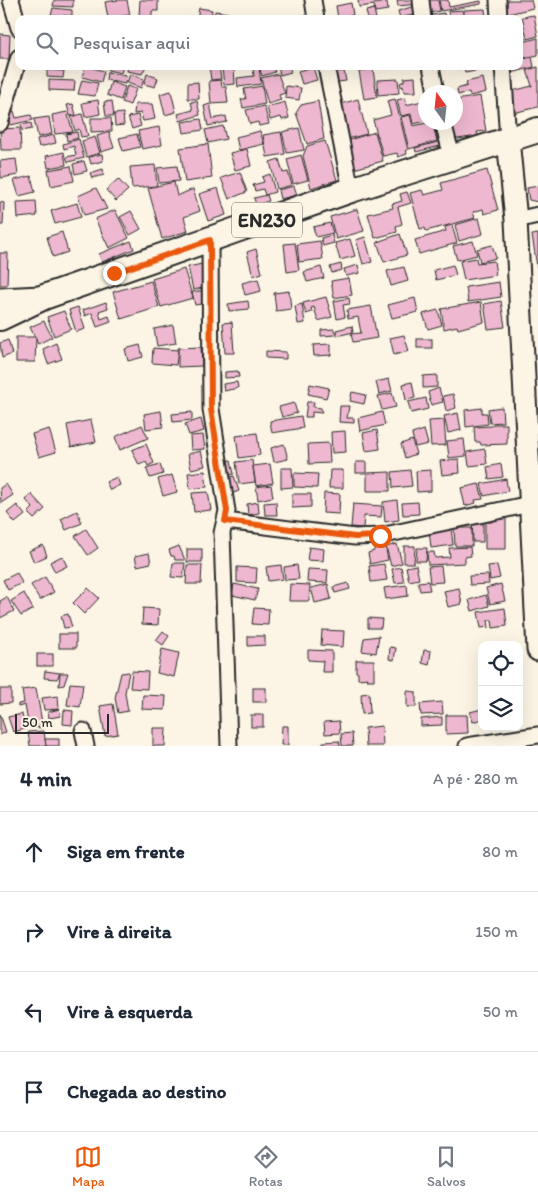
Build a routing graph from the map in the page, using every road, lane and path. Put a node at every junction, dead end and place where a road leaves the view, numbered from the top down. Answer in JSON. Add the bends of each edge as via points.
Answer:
{"nodes":[{"id":1,"x":11,"y":0,"type":"edge"},
{"id":2,"x":312,"y":0,"type":"edge"},
{"id":3,"x":421,"y":0,"type":"edge"},
{"id":4,"x":498,"y":0,"type":"edge"},
{"id":5,"x":15,"y":15,"type":"edge"},
{"id":6,"x":315,"y":15,"type":"edge"},
{"id":7,"x":423,"y":15,"type":"edge"},
{"id":8,"x":499,"y":15,"type":"edge"},
{"id":9,"x":15,"y":70,"type":"edge"},
{"id":10,"x":327,"y":70,"type":"edge"},
{"id":11,"x":432,"y":70,"type":"edge"},
{"id":12,"x":503,"y":70,"type":"edge"},
{"id":13,"x":435,"y":85,"type":"edge"},
{"id":14,"x":0,"y":123,"type":"edge"},
{"id":15,"x":445,"y":130,"type":"edge"},
{"id":16,"x":538,"y":130,"type":"edge"},
{"id":17,"x":508,"y":139,"type":"junction"},
{"id":18,"x":452,"y":157,"type":"junction"},
{"id":19,"x":351,"y":190,"type":"junction"},
{"id":20,"x":538,"y":215,"type":"edge"},
{"id":21,"x":516,"y":220,"type":"junction"},
{"id":22,"x":210,"y":240,"type":"junction"},
{"id":23,"x":44,"y":297,"type":"junction"},
{"id":24,"x":0,"y":299,"type":"edge"},
{"id":25,"x":0,"y":318,"type":"edge"},
{"id":26,"x":530,"y":504,"type":"junction"},
{"id":27,"x":225,"y":521,"type":"junction"},
{"id":28,"x":538,"y":650,"type":"edge"},
{"id":29,"x":83,"y":730,"type":"dead end"},
{"id":30,"x":538,"y":735,"type":"edge"},
{"id":31,"x":86,"y":746,"type":"edge"},
{"id":32,"x":229,"y":746,"type":"edge"},
{"id":33,"x":467,"y":746,"type":"edge"}],
"edges":[{"from":1,"to":5,"type":"street"},
{"from":2,"to":6,"type":"street"},
{"from":3,"to":7,"type":"street"},
{"from":4,"to":8,"type":"street"},
{"from":9,"to":14,"type":"street"},
{"from":10,"to":19,"type":"street"},
{"from":11,"to":13,"type":"street"},
{"from":12,"to":17,"type":"street"},
{"from":15,"to":18,"type":"street"},
{"from":16,"to":17,"type":"main road","number":"EN230"},
{"from":17,"to":18,"type":"main road","number":"EN230"},
{"from":17,"to":21,"type":"street"},
{"from":18,"to":19,"type":"main road","number":"EN230"},
{"from":19,"to":22,"type":"main road","number":"EN230"},
{"from":20,"to":21,"type":"street"},
{"from":21,"to":26,"type":"street"},
{"from":22,"to":23,"type":"main road","number":"EN230"},
{"from":22,"to":27,"type":"street","via":[[211,409],[227,511]]},
{"from":23,"to":24,"type":"street"},
{"from":23,"to":25,"type":"main road","number":"EN230"},
{"from":26,"to":27,"type":"street","via":[[380,536],[355,537]]},
{"from":26,"to":28,"type":"street"},
{"from":27,"to":32,"type":"street","via":[[222,533]]},
{"from":29,"to":31,"type":"street"},
{"from":30,"to":33,"type":"street"}]}
